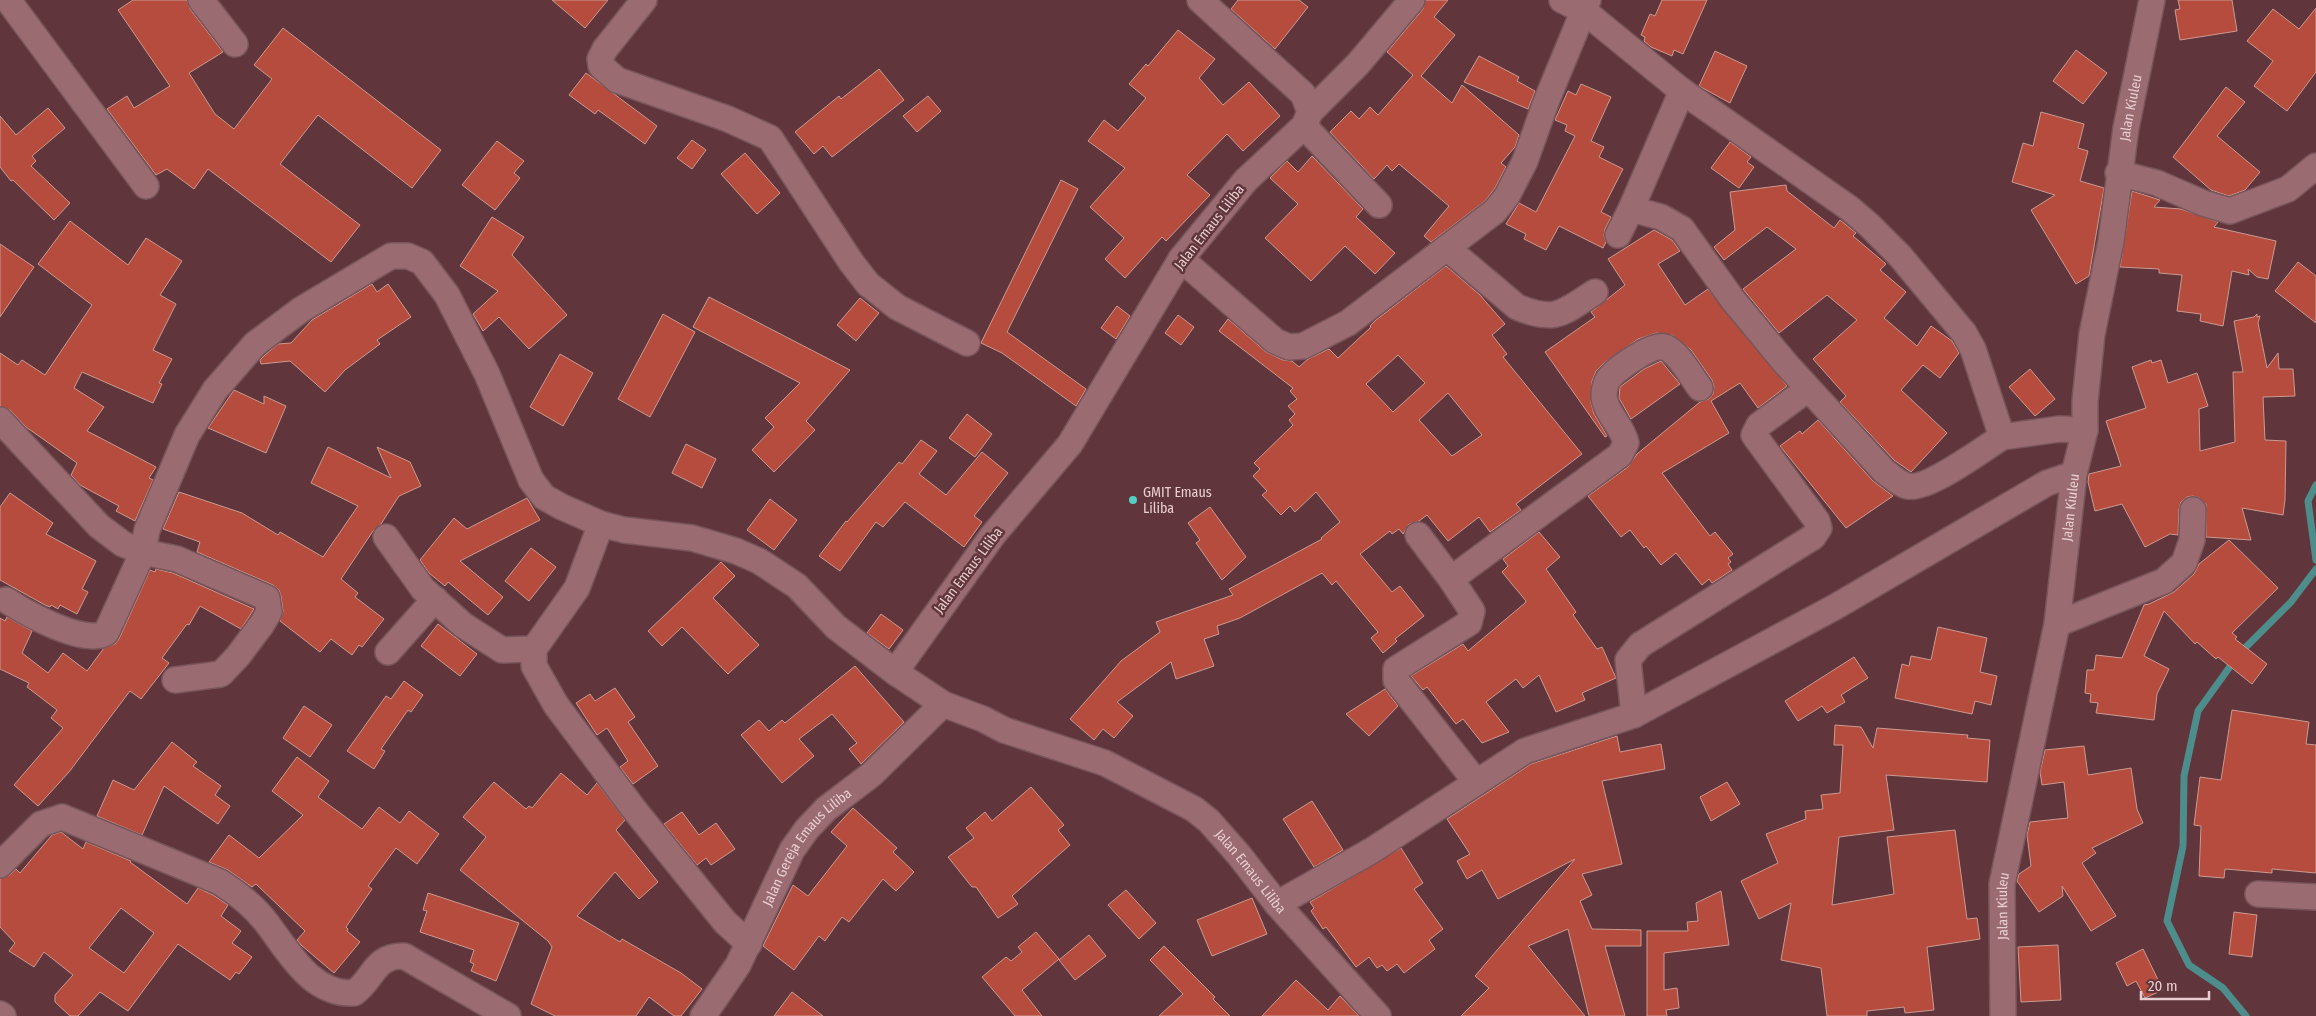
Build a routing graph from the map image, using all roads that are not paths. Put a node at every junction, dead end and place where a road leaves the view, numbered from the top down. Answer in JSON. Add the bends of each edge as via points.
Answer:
{"nodes":[{"id":1,"x":8,"y":0,"type":"edge"},
{"id":2,"x":201,"y":0,"type":"edge"},
{"id":3,"x":644,"y":0,"type":"edge"},
{"id":4,"x":1200,"y":0,"type":"edge"},
{"id":5,"x":1412,"y":0,"type":"edge"},
{"id":6,"x":2152,"y":0,"type":"edge"},
{"id":7,"x":1578,"y":4,"type":"edge"},
{"id":8,"x":235,"y":44,"type":"dead end"},
{"id":9,"x":1682,"y":91,"type":"junction"},
{"id":10,"x":1307,"y":119,"type":"junction"},
{"id":11,"x":2316,"y":166,"type":"edge"},
{"id":12,"x":2118,"y":173,"type":"junction"},
{"id":13,"x":146,"y":186,"type":"dead end"},
{"id":14,"x":1379,"y":205,"type":"dead end"},
{"id":15,"x":1631,"y":209,"type":"junction"},
{"id":16,"x":1618,"y":235,"type":"dead end"},
{"id":17,"x":1447,"y":248,"type":"junction"},
{"id":18,"x":1181,"y":259,"type":"junction"},
{"id":19,"x":1595,"y":292,"type":"dead end"},
{"id":20,"x":967,"y":343,"type":"dead end"},
{"id":21,"x":1700,"y":388,"type":"dead end"},
{"id":22,"x":1808,"y":389,"type":"junction"},
{"id":23,"x":0,"y":420,"type":"edge"},
{"id":24,"x":2085,"y":430,"type":"junction"},
{"id":25,"x":2002,"y":437,"type":"junction"},
{"id":26,"x":2074,"y":474,"type":"junction"},
{"id":27,"x":2193,"y":510,"type":"dead end"},
{"id":28,"x":601,"y":524,"type":"junction"},
{"id":29,"x":1418,"y":535,"type":"dead end"},
{"id":30,"x":386,"y":537,"type":"dead end"},
{"id":31,"x":143,"y":552,"type":"junction"},
{"id":32,"x":1451,"y":580,"type":"junction"},
{"id":33,"x":6,"y":600,"type":"dead end"},
{"id":34,"x":435,"y":600,"type":"junction"},
{"id":35,"x":2057,"y":624,"type":"junction"},
{"id":36,"x":534,"y":649,"type":"junction"},
{"id":37,"x":388,"y":652,"type":"dead end"},
{"id":38,"x":895,"y":672,"type":"junction"},
{"id":39,"x":175,"y":680,"type":"dead end"},
{"id":40,"x":943,"y":704,"type":"junction"},
{"id":41,"x":1634,"y":715,"type":"junction"},
{"id":42,"x":1476,"y":782,"type":"junction"},
{"id":43,"x":0,"y":865,"type":"edge"},
{"id":44,"x":2258,"y":894,"type":"dead end"},
{"id":45,"x":2316,"y":897,"type":"edge"},
{"id":46,"x":1277,"y":904,"type":"junction"},
{"id":47,"x":749,"y":944,"type":"junction"},
{"id":48,"x":0,"y":1014,"type":"edge"},
{"id":49,"x":3,"y":1016,"type":"edge"},
{"id":50,"x":508,"y":1016,"type":"edge"},
{"id":51,"x":703,"y":1016,"type":"edge"},
{"id":52,"x":1378,"y":1016,"type":"edge"},
{"id":53,"x":2003,"y":1016,"type":"edge"}],
"edges":[{"from":1,"to":13,"type":"street"},
{"from":2,"to":8,"type":"street"},
{"from":3,"to":20,"type":"street","via":[[605,49],[600,59],[601,66],[617,80],[728,119],[770,138],[868,284],[897,307]]},
{"from":4,"to":10,"type":"street","via":[[1303,94]]},
{"from":5,"to":10,"type":"street","name":"Jalan Emaus Liliba"},
{"from":6,"to":12,"type":"street","name":"Jalan Kiuleu"},
{"from":7,"to":9,"type":"street"},
{"from":7,"to":17,"type":"street","via":[[1516,182],[1495,211]]},
{"from":9,"to":15,"type":"street"},
{"from":9,"to":25,"type":"street","via":[[1849,208],[1900,256],[1969,341]]},
{"from":10,"to":14,"type":"street"},
{"from":10,"to":18,"type":"street","name":"Jalan Emaus Liliba","via":[[1246,180]]},
{"from":11,"to":12,"type":"street","via":[[2288,189],[2230,211],[2157,183]]},
{"from":12,"to":24,"type":"street","name":"Jalan Kiuleu","via":[[2111,241],[2092,334],[2084,400]]},
{"from":15,"to":16,"type":"street"},
{"from":15,"to":22,"type":"street","via":[[1661,218],[1682,230],[1734,300]]},
{"from":17,"to":18,"type":"street","via":[[1348,323],[1303,346],[1289,347],[1275,341]]},
{"from":17,"to":19,"type":"street","via":[[1517,307],[1527,311],[1557,315]]},
{"from":18,"to":38,"type":"street","name":"Jalan Emaus Liliba","via":[[1070,444],[993,535]]},
{"from":21,"to":32,"type":"street","via":[[1675,354],[1664,346],[1637,356],[1609,378],[1604,395],[1605,404],[1624,432],[1626,443],[1620,455]]},
{"from":22,"to":25,"type":"street","via":[[1884,471],[1906,486],[1923,485]]},
{"from":22,"to":41,"type":"street","via":[[1759,425],[1754,435],[1819,528],[1813,536],[1640,646],[1628,660]]},
{"from":23,"to":31,"type":"street","via":[[99,526],[123,544]]},
{"from":24,"to":25,"type":"street","via":[[2059,428]]},
{"from":24,"to":26,"type":"street","name":"Jalan Kiuleu"},
{"from":26,"to":35,"type":"street","name":"Jalan Kiuleu"},
{"from":26,"to":41,"type":"street","via":[[2047,483],[1835,607]]},
{"from":27,"to":35,"type":"street","via":[[2192,540],[2184,563],[2164,581]]},
{"from":28,"to":31,"type":"street","via":[[544,497],[531,480],[487,374],[447,295],[422,262],[408,256],[391,256],[302,308],[255,344],[215,390],[187,435],[147,530]]},
{"from":28,"to":36,"type":"street","via":[[582,578]]},
{"from":28,"to":38,"type":"street","via":[[692,538],[759,561],[797,586],[836,627]]},
{"from":29,"to":32,"type":"street"},
{"from":30,"to":34,"type":"street","via":[[423,589]]},
{"from":31,"to":33,"type":"street","via":[[111,627],[100,637],[78,634],[25,612]]},
{"from":31,"to":39,"type":"street","via":[[177,559],[262,594],[269,603],[269,612],[262,624],[221,674]]},
{"from":32,"to":42,"type":"street","via":[[1472,611],[1469,623],[1396,669],[1394,674]]},
{"from":34,"to":36,"type":"street","via":[[463,625],[502,650]]},
{"from":34,"to":37,"type":"street"},
{"from":35,"to":53,"type":"street","name":"Jalan Kiuleu","via":[[2002,884]]},
{"from":36,"to":47,"type":"street","via":[[534,666],[556,706],[725,922]]},
{"from":38,"to":40,"type":"street","name":"Jalan Emaus Liliba"},
{"from":40,"to":46,"type":"street","name":"Jalan Emaus Liliba","via":[[1004,730],[1104,763],[1194,809],[1239,855]]},
{"from":40,"to":47,"type":"street","name":"Jalan Gereja Emaus Liliba","via":[[872,774],[807,829],[792,850]]},
{"from":41,"to":42,"type":"street","via":[[1525,751]]},
{"from":42,"to":46,"type":"street","via":[[1371,851]]},
{"from":43,"to":50,"type":"street","via":[[41,824],[62,817],[220,882],[248,902],[293,960],[329,990],[354,993],[379,963],[386,958],[404,956]]},
{"from":44,"to":45,"type":"street"},
{"from":46,"to":52,"type":"street","name":"Jalan Emaus Liliba"},
{"from":47,"to":51,"type":"street","name":"Jalan Gereja Emaus Liliba"},
{"from":48,"to":49,"type":"street"}]}
